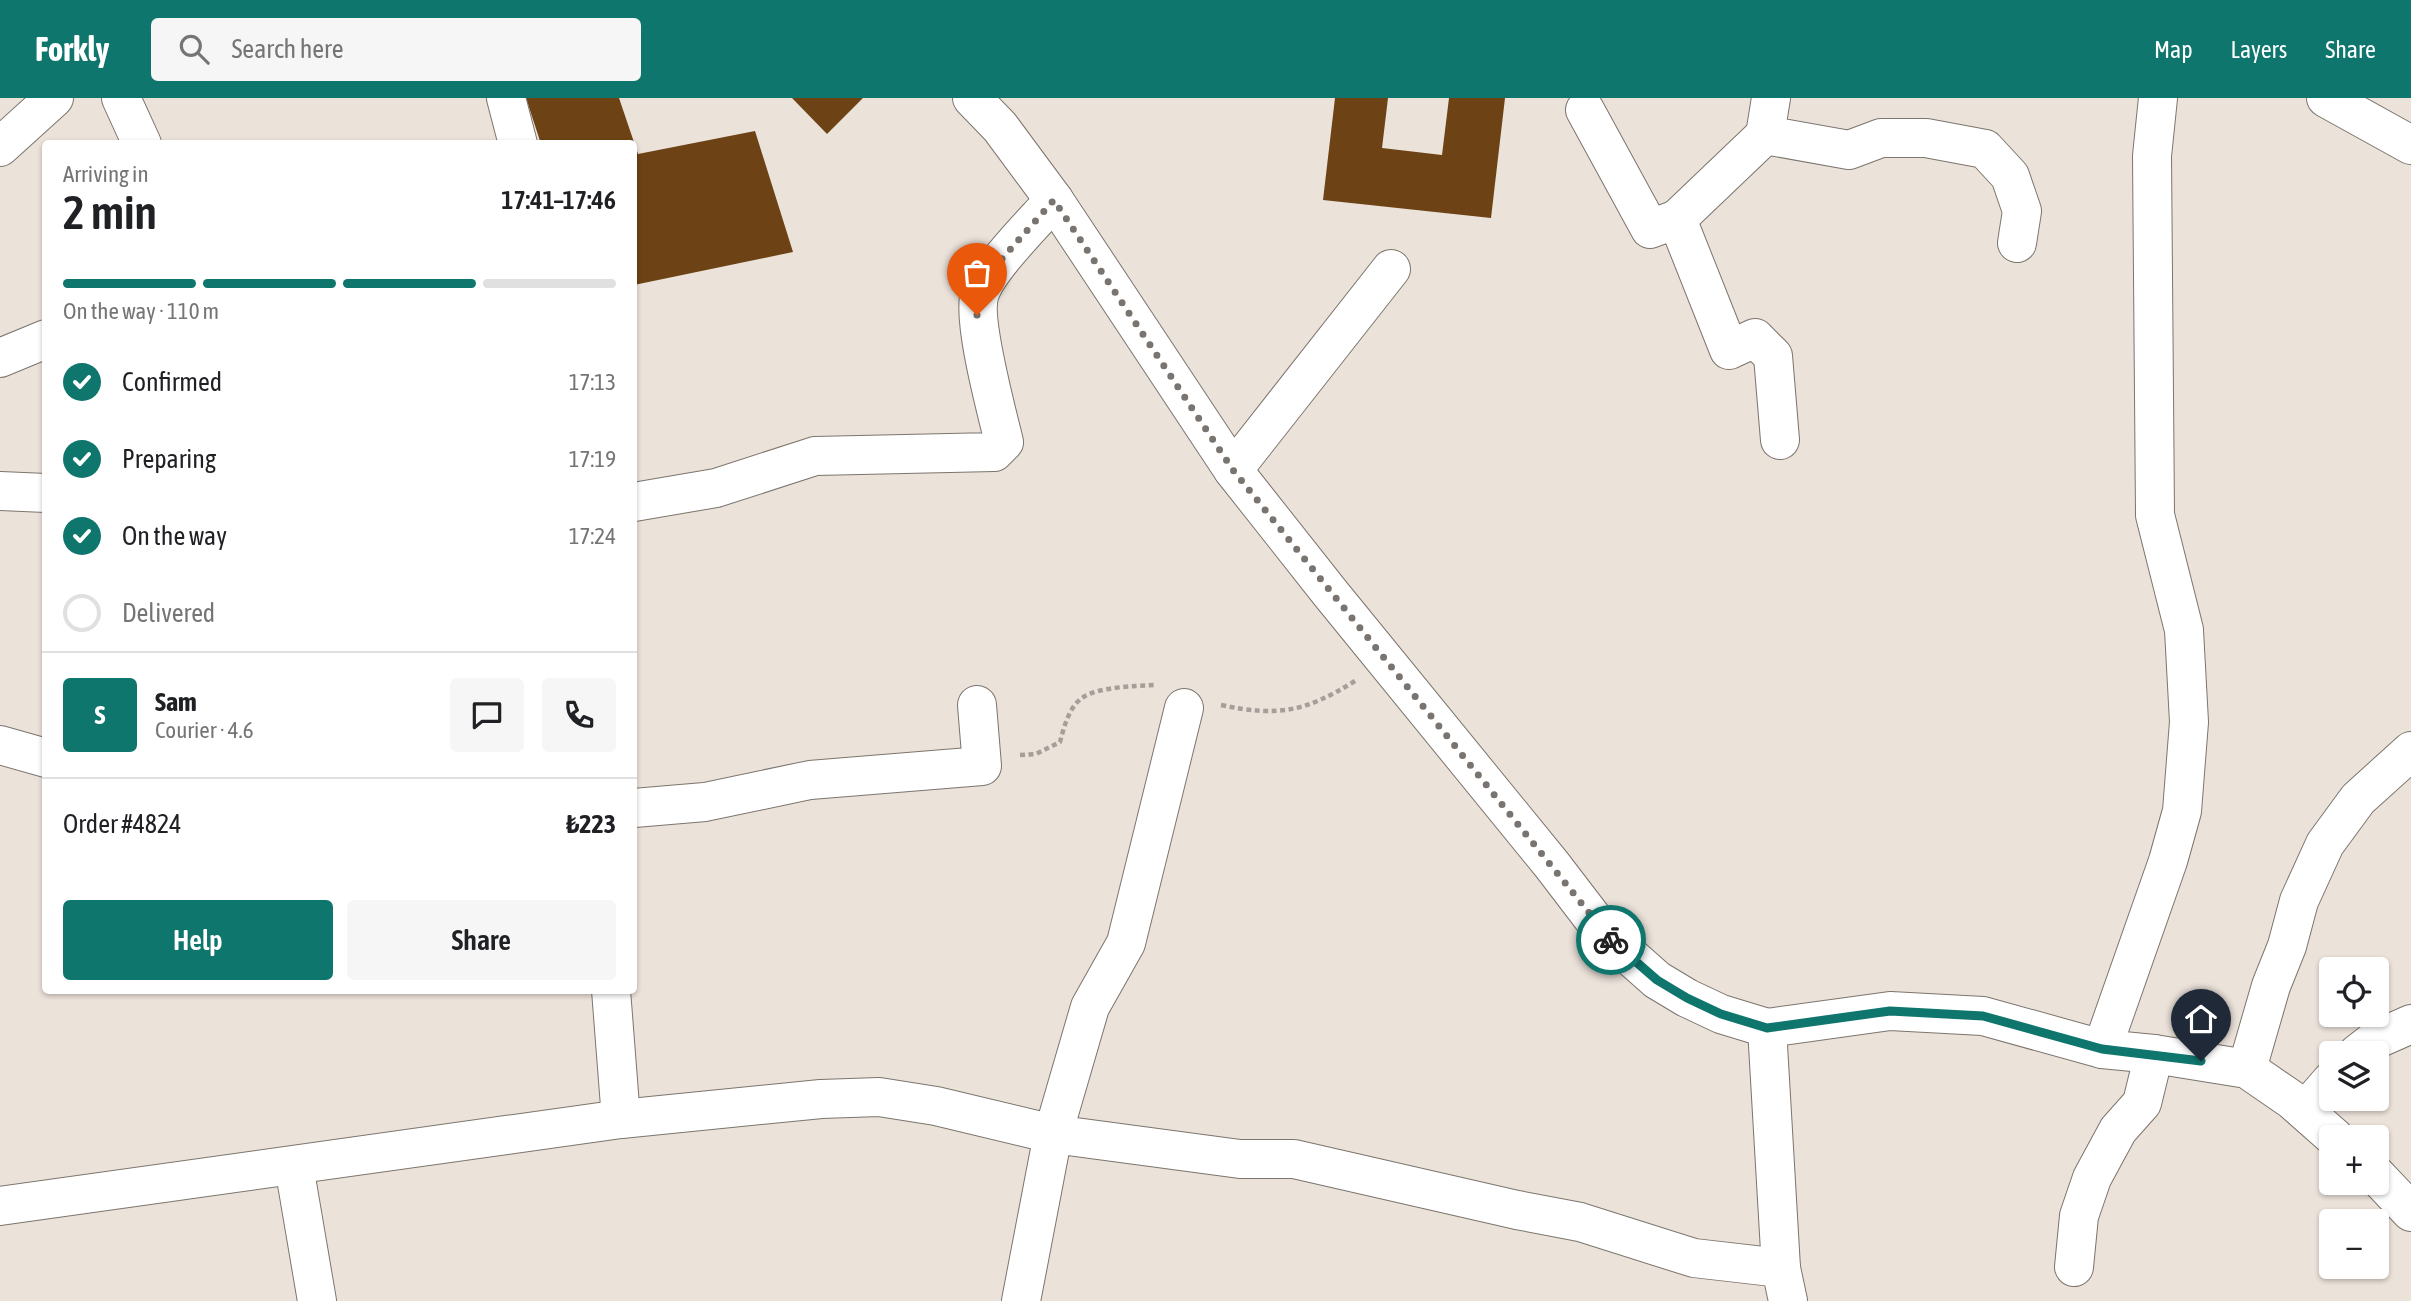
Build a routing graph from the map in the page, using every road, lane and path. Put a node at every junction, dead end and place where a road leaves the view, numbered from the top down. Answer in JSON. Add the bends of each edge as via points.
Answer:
{"nodes":[{"id":1,"x":54,"y":98,"type":"edge"},
{"id":2,"x":121,"y":98,"type":"edge"},
{"id":3,"x":506,"y":98,"type":"edge"},
{"id":4,"x":972,"y":98,"type":"edge"},
{"id":5,"x":1771,"y":98,"type":"edge"},
{"id":6,"x":2158,"y":98,"type":"edge"},
{"id":7,"x":2326,"y":98,"type":"edge"},
{"id":8,"x":1585,"y":110,"type":"dead end"},
{"id":9,"x":1765,"y":135,"type":"junction"},
{"id":10,"x":140,"y":140,"type":"edge"},
{"id":11,"x":511,"y":140,"type":"edge"},
{"id":12,"x":2411,"y":145,"type":"edge"},
{"id":13,"x":0,"y":147,"type":"edge"},
{"id":14,"x":1054,"y":200,"type":"junction"},
{"id":15,"x":1677,"y":219,"type":"junction"},
{"id":16,"x":2017,"y":243,"type":"dead end"},
{"id":17,"x":1391,"y":269,"type":"dead end"},
{"id":18,"x":42,"y":341,"type":"edge"},
{"id":19,"x":0,"y":358,"type":"edge"},
{"id":20,"x":1780,"y":440,"type":"dead end"},
{"id":21,"x":1233,"y":470,"type":"junction"},
{"id":22,"x":0,"y":491,"type":"edge"},
{"id":23,"x":42,"y":493,"type":"edge"},
{"id":24,"x":637,"y":501,"type":"edge"},
{"id":25,"x":977,"y":705,"type":"dead end"},
{"id":26,"x":1184,"y":708,"type":"dead end"},
{"id":27,"x":0,"y":745,"type":"edge"},
{"id":28,"x":2411,"y":751,"type":"edge"},
{"id":29,"x":42,"y":757,"type":"edge"},
{"id":30,"x":637,"y":808,"type":"edge"},
{"id":31,"x":611,"y":994,"type":"edge"},
{"id":32,"x":2411,"y":1024,"type":"edge"},
{"id":33,"x":1767,"y":1028,"type":"junction"},
{"id":34,"x":2374,"y":1041,"type":"edge"},
{"id":35,"x":2102,"y":1049,"type":"junction"},
{"id":36,"x":2154,"y":1054,"type":"junction"},
{"id":37,"x":2247,"y":1069,"type":"junction"},
{"id":38,"x":2319,"y":1095,"type":"edge"},
{"id":39,"x":2305,"y":1111,"type":"junction"},
{"id":40,"x":621,"y":1119,"type":"junction"},
{"id":41,"x":2321,"y":1125,"type":"edge"},
{"id":42,"x":1053,"y":1134,"type":"junction"},
{"id":43,"x":294,"y":1166,"type":"junction"},
{"id":44,"x":2389,"y":1189,"type":"edge"},
{"id":45,"x":0,"y":1206,"type":"edge"},
{"id":46,"x":2411,"y":1212,"type":"edge"},
{"id":47,"x":2074,"y":1267,"type":"dead end"},
{"id":48,"x":1785,"y":1284,"type":"edge"},
{"id":49,"x":317,"y":1301,"type":"edge"},
{"id":50,"x":1021,"y":1301,"type":"edge"}],
"edges":[{"from":1,"to":13,"type":"street"},
{"from":2,"to":10,"type":"street"},
{"from":3,"to":11,"type":"street"},
{"from":4,"to":14,"type":"street","via":[[1000,127]]},
{"from":5,"to":9,"type":"street"},
{"from":6,"to":35,"type":"street","via":[[2152,156],[2155,515],[2184,630],[2189,722],[2182,811]]},
{"from":7,"to":12,"type":"street"},
{"from":8,"to":15,"type":"street","via":[[1650,229]]},
{"from":9,"to":15,"type":"street"},
{"from":9,"to":16,"type":"street","via":[[1849,150],[1881,138],[1926,138],[1985,149],[2010,176],[2018,199],[2022,211]]},
{"from":14,"to":21,"type":"street"},
{"from":14,"to":24,"type":"street","via":[[1000,261],[980,293],[977,315],[1003,442],[994,452],[815,456],[716,488]]},
{"from":15,"to":20,"type":"street","via":[[1729,350],[1755,338],[1773,356]]},
{"from":17,"to":21,"type":"street"},
{"from":18,"to":19,"type":"street"},
{"from":21,"to":33,"type":"street","via":[[1604,933],[1667,986],[1721,1014]]},
{"from":22,"to":23,"type":"street"},
{"from":25,"to":30,"type":"street","via":[[982,766],[810,780],[705,802]]},
{"from":26,"to":42,"type":"street","via":[[1126,943],[1090,1007]]},
{"from":27,"to":29,"type":"street"},
{"from":28,"to":37,"type":"street","via":[[2358,799],[2325,844],[2299,901]]},
{"from":31,"to":40,"type":"street"},
{"from":32,"to":34,"type":"street"},
{"from":33,"to":35,"type":"street","via":[[1890,1011],[1983,1016]]},
{"from":33,"to":48,"type":"street"},
{"from":35,"to":36,"type":"street"},
{"from":36,"to":37,"type":"street"},
{"from":36,"to":47,"type":"street","via":[[2142,1103],[2118,1130],[2092,1178],[2079,1216]]},
{"from":37,"to":39,"type":"street"},
{"from":38,"to":39,"type":"street"},
{"from":39,"to":41,"type":"street"},
{"from":40,"to":42,"type":"street","via":[[879,1097]]},
{"from":40,"to":43,"type":"street"},
{"from":42,"to":48,"type":"street","via":[[1240,1159],[1294,1159],[1580,1222]]},
{"from":42,"to":50,"type":"street"},
{"from":43,"to":45,"type":"street"},
{"from":43,"to":49,"type":"street"},
{"from":44,"to":46,"type":"street"}]}
